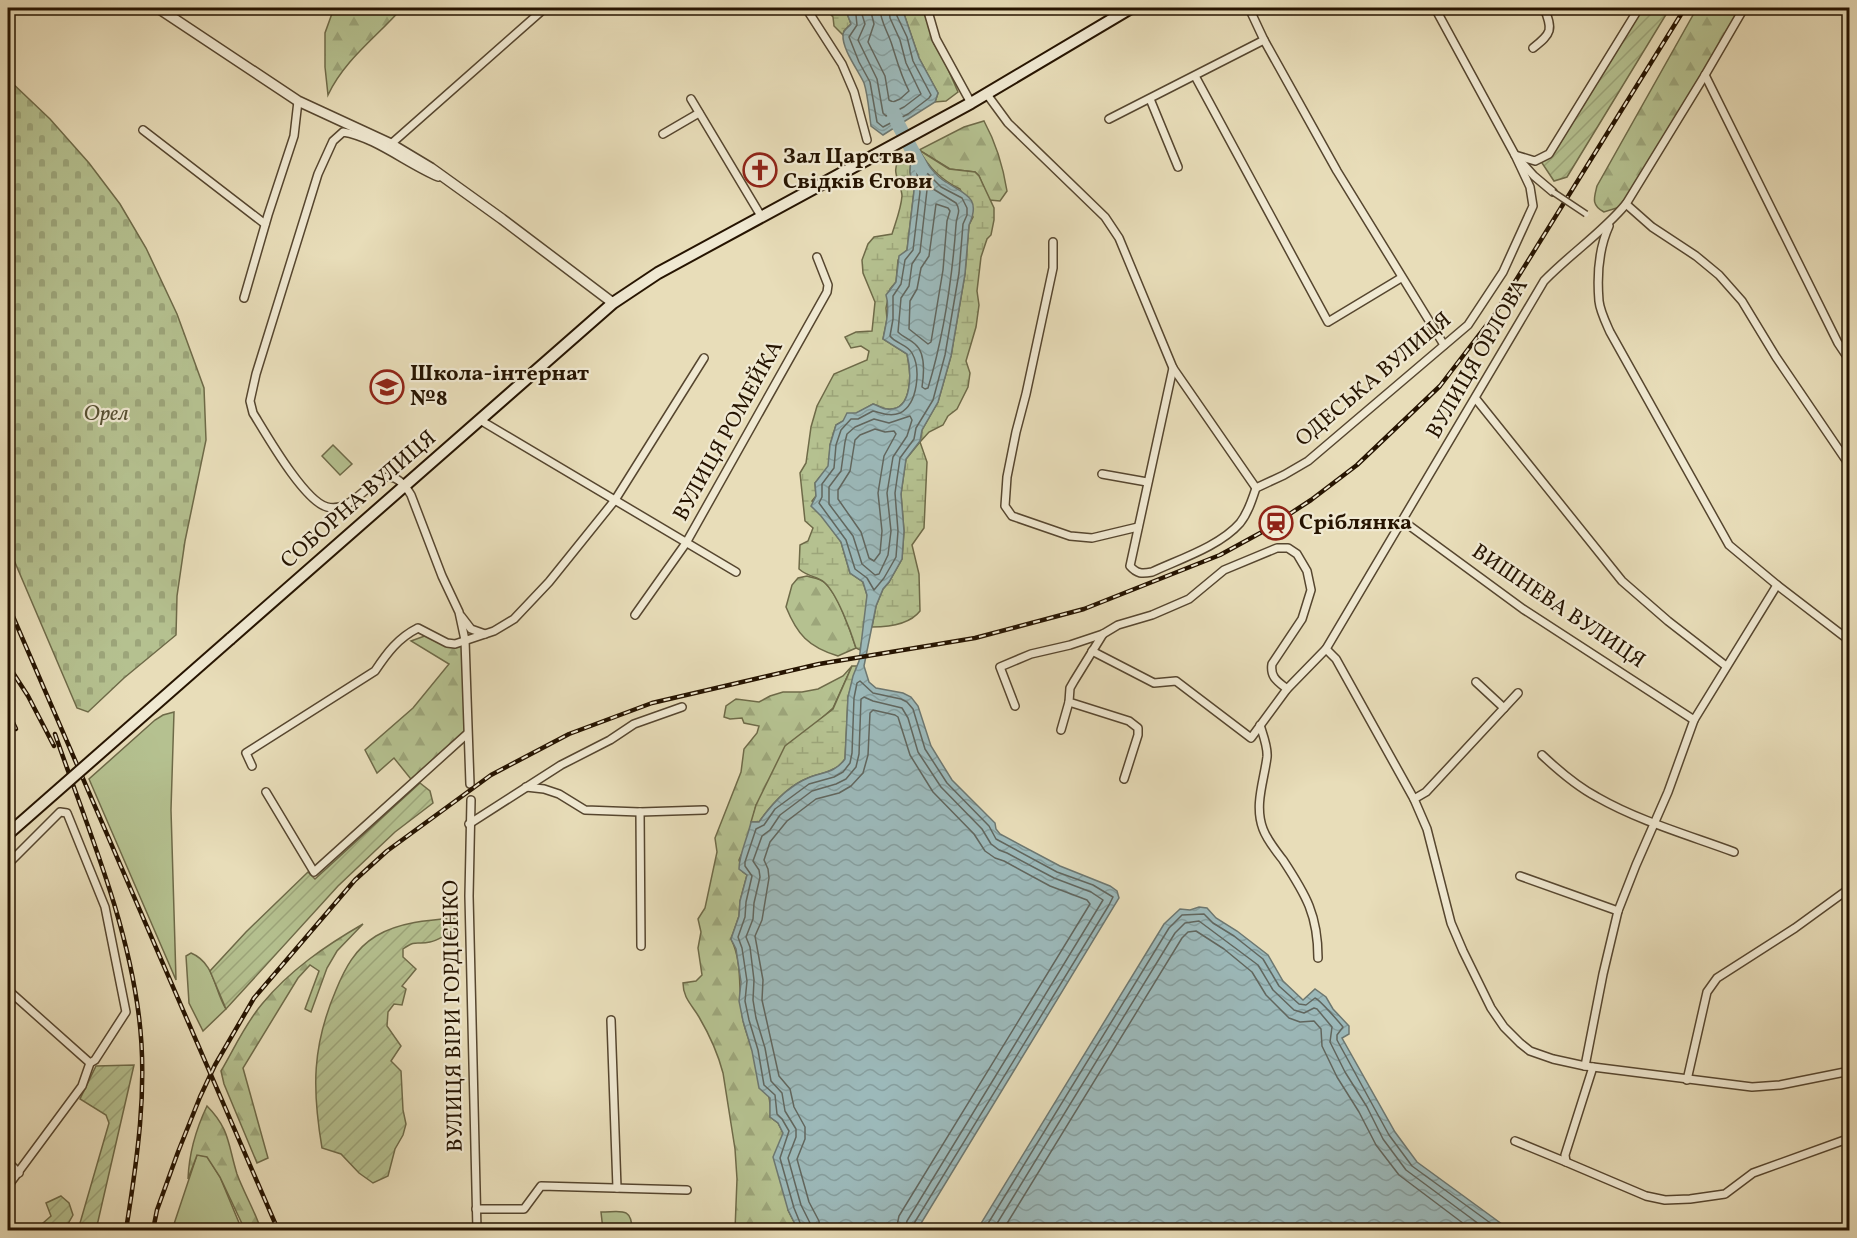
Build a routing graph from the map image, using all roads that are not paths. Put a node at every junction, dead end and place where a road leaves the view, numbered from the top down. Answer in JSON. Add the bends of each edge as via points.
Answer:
{"nodes":[{"id":1,"x":158,"y":8,"type":"edge"},
{"id":2,"x":545,"y":8,"type":"edge"},
{"id":3,"x":806,"y":8,"type":"edge"},
{"id":4,"x":927,"y":8,"type":"edge"},
{"id":5,"x":1131,"y":8,"type":"edge"},
{"id":6,"x":1249,"y":8,"type":"edge"},
{"id":7,"x":1435,"y":8,"type":"edge"},
{"id":8,"x":1544,"y":8,"type":"edge"},
{"id":9,"x":1639,"y":8,"type":"edge"},
{"id":10,"x":1744,"y":8,"type":"edge"},
{"id":11,"x":1264,"y":40,"type":"junction"},
{"id":12,"x":1533,"y":48,"type":"dead end"},
{"id":13,"x":1705,"y":75,"type":"junction"},
{"id":14,"x":1195,"y":76,"type":"junction"},
{"id":15,"x":986,"y":93,"type":"junction"},
{"id":16,"x":691,"y":99,"type":"dead end"},
{"id":17,"x":1150,"y":99,"type":"junction"},
{"id":18,"x":301,"y":102,"type":"junction"},
{"id":19,"x":971,"y":103,"type":"junction"},
{"id":20,"x":699,"y":113,"type":"junction"},
{"id":21,"x":1109,"y":119,"type":"dead end"},
{"id":22,"x":143,"y":130,"type":"dead end"},
{"id":23,"x":663,"y":134,"type":"dead end"},
{"id":24,"x":867,"y":140,"type":"dead end"},
{"id":25,"x":391,"y":144,"type":"junction"},
{"id":26,"x":1515,"y":155,"type":"junction"},
{"id":27,"x":1178,"y":167,"type":"dead end"},
{"id":28,"x":449,"y":181,"type":"junction"},
{"id":29,"x":1553,"y":192,"type":"joint"},
{"id":30,"x":1626,"y":204,"type":"junction"},
{"id":31,"x":1586,"y":214,"type":"dead end"},
{"id":32,"x":761,"y":216,"type":"junction"},
{"id":33,"x":1610,"y":223,"type":"junction"},
{"id":34,"x":265,"y":224,"type":"junction"},
{"id":35,"x":1053,"y":242,"type":"dead end"},
{"id":36,"x":817,"y":257,"type":"dead end"},
{"id":37,"x":1401,"y":278,"type":"junction"},
{"id":38,"x":244,"y":298,"type":"dead end"},
{"id":39,"x":612,"y":303,"type":"junction"},
{"id":40,"x":1444,"y":345,"type":"junction"},
{"id":41,"x":704,"y":358,"type":"dead end"},
{"id":42,"x":1850,"y":361,"type":"edge"},
{"id":43,"x":1173,"y":368,"type":"junction"},
{"id":44,"x":1476,"y":399,"type":"junction"},
{"id":45,"x":480,"y":420,"type":"junction"},
{"id":46,"x":1850,"y":466,"type":"edge"},
{"id":47,"x":1102,"y":474,"type":"dead end"},
{"id":48,"x":1147,"y":482,"type":"junction"},
{"id":49,"x":405,"y":485,"type":"junction"},
{"id":50,"x":1256,"y":489,"type":"junction"},
{"id":51,"x":615,"y":500,"type":"junction"},
{"id":52,"x":1403,"y":521,"type":"junction"},
{"id":53,"x":1138,"y":527,"type":"junction"},
{"id":54,"x":687,"y":543,"type":"junction"},
{"id":55,"x":736,"y":572,"type":"dead end"},
{"id":56,"x":1777,"y":585,"type":"junction"},
{"id":57,"x":459,"y":612,"type":"junction"},
{"id":58,"x":635,"y":615,"type":"dead end"},
{"id":59,"x":487,"y":634,"type":"junction"},
{"id":60,"x":1103,"y":634,"type":"junction"},
{"id":61,"x":465,"y":640,"type":"junction"},
{"id":62,"x":1850,"y":641,"type":"edge"},
{"id":63,"x":1326,"y":649,"type":"junction"},
{"id":64,"x":1092,"y":651,"type":"junction"},
{"id":65,"x":1726,"y":666,"type":"junction"},
{"id":66,"x":1476,"y":682,"type":"dead end"},
{"id":67,"x":1287,"y":689,"type":"junction"},
{"id":68,"x":1518,"y":693,"type":"dead end"},
{"id":69,"x":1068,"y":702,"type":"junction"},
{"id":70,"x":1015,"y":706,"type":"dead end"},
{"id":71,"x":682,"y":707,"type":"dead end"},
{"id":72,"x":1504,"y":708,"type":"junction"},
{"id":73,"x":1694,"y":720,"type":"junction"},
{"id":74,"x":1260,"y":725,"type":"junction"},
{"id":75,"x":1061,"y":730,"type":"dead end"},
{"id":76,"x":467,"y":734,"type":"junction"},
{"id":77,"x":1542,"y":755,"type":"dead end"},
{"id":78,"x":252,"y":766,"type":"dead end"},
{"id":79,"x":1124,"y":779,"type":"dead end"},
{"id":80,"x":470,"y":784,"type":"dead end"},
{"id":81,"x":526,"y":787,"type":"junction"},
{"id":82,"x":266,"y":792,"type":"dead end"},
{"id":83,"x":1414,"y":799,"type":"junction"},
{"id":84,"x":471,"y":800,"type":"dead end"},
{"id":85,"x":704,"y":810,"type":"dead end"},
{"id":86,"x":640,"y":812,"type":"junction"},
{"id":87,"x":1655,"y":823,"type":"junction"},
{"id":88,"x":469,"y":824,"type":"junction"},
{"id":89,"x":8,"y":834,"type":"edge"},
{"id":90,"x":1734,"y":852,"type":"dead end"},
{"id":91,"x":8,"y":864,"type":"edge"},
{"id":92,"x":1520,"y":876,"type":"dead end"},
{"id":93,"x":1850,"y":888,"type":"edge"},
{"id":94,"x":1618,"y":911,"type":"junction"},
{"id":95,"x":641,"y":946,"type":"dead end"},
{"id":96,"x":1318,"y":958,"type":"dead end"},
{"id":97,"x":8,"y":990,"type":"edge"},
{"id":98,"x":611,"y":1020,"type":"dead end"},
{"id":99,"x":90,"y":1063,"type":"junction"},
{"id":100,"x":1585,"y":1066,"type":"junction"},
{"id":101,"x":1593,"y":1067,"type":"junction"},
{"id":102,"x":1850,"y":1071,"type":"edge"},
{"id":103,"x":1687,"y":1080,"type":"junction"},
{"id":104,"x":1850,"y":1138,"type":"edge"},
{"id":105,"x":1515,"y":1142,"type":"dead end"},
{"id":106,"x":8,"y":1162,"type":"edge"},
{"id":107,"x":1566,"y":1162,"type":"junction"},
{"id":108,"x":19,"y":1173,"type":"junction"},
{"id":109,"x":8,"y":1186,"type":"edge"},
{"id":110,"x":616,"y":1188,"type":"junction"},
{"id":111,"x":687,"y":1190,"type":"dead end"},
{"id":112,"x":476,"y":1209,"type":"junction"},
{"id":113,"x":477,"y":1230,"type":"edge"}],
"edges":[{"from":1,"to":18,"type":"street"},
{"from":2,"to":25,"type":"street"},
{"from":3,"to":24,"type":"street","via":[[842,64]]},
{"from":4,"to":19,"type":"street","via":[[936,39]]},
{"from":5,"to":15,"type":"main road","name":"СОБОРНА ВУЛИЦЯ"},
{"from":6,"to":11,"type":"street"},
{"from":7,"to":26,"type":"street"},
{"from":8,"to":12,"type":"street","via":[[1549,35]]},
{"from":9,"to":26,"type":"street","via":[[1549,154],[1535,161]]},
{"from":10,"to":13,"type":"street","name":"ВУЛИЦЯ ОРЛОВА"},
{"from":11,"to":14,"type":"street"},
{"from":11,"to":37,"type":"street"},
{"from":13,"to":30,"type":"street","name":"ВУЛИЦЯ ОРЛОВА"},
{"from":13,"to":42,"type":"street"},
{"from":14,"to":17,"type":"street"},
{"from":14,"to":37,"type":"street","via":[[1328,321]]},
{"from":15,"to":19,"type":"main road","name":"СОБОРНА ВУЛИЦЯ"},
{"from":15,"to":43,"type":"street","via":[[1008,123],[1105,217],[1119,238]]},
{"from":16,"to":20,"type":"street"},
{"from":17,"to":21,"type":"street"},
{"from":17,"to":27,"type":"street"},
{"from":18,"to":25,"type":"street"},
{"from":18,"to":34,"type":"street"},
{"from":19,"to":32,"type":"main road","name":"СОБОРНА ВУЛИЦЯ"},
{"from":20,"to":23,"type":"street"},
{"from":20,"to":32,"type":"street"},
{"from":22,"to":34,"type":"street"},
{"from":25,"to":28,"type":"street"},
{"from":26,"to":29,"type":"street"},
{"from":26,"to":40,"type":"street","name":"ОДЕСЬКА ВУЛИЦЯ","via":[[1530,187],[1533,206],[1503,272],[1468,325]]},
{"from":28,"to":39,"type":"street"},
{"from":28,"to":49,"type":"street","via":[[418,169],[356,134],[343,132],[333,141],[318,174],[250,401],[252,413],[293,476],[319,503],[334,508],[354,501],[380,478],[388,477]]},
{"from":29,"to":31,"type":"street","bridge":true},
{"from":30,"to":33,"type":"street","name":"ВУЛИЦЯ ОРЛОВА"},
{"from":30,"to":46,"type":"street","via":[[1719,275],[1742,301]]},
{"from":32,"to":39,"type":"main road","name":"СОБОРНА ВУЛИЦЯ"},
{"from":33,"to":44,"type":"street","name":"ВУЛИЦЯ ОРЛОВА","via":[[1544,281]]},
{"from":33,"to":56,"type":"street","via":[[1600,262],[1599,303],[1610,332],[1729,545]]},
{"from":34,"to":38,"type":"street"},
{"from":35,"to":53,"type":"street","via":[[1053,268],[1016,432],[1005,506],[1012,516],[1070,536],[1092,538]]},
{"from":36,"to":54,"type":"street","name":"ВУЛИЦЯ РОМЕЙКА","via":[[827,292]]},
{"from":37,"to":40,"type":"street"},
{"from":39,"to":45,"type":"main road","name":"СОБОРНА ВУЛИЦЯ"},
{"from":40,"to":50,"type":"street","name":"ОДЕСЬКА ВУЛИЦЯ","via":[[1308,461]]},
{"from":41,"to":51,"type":"street"},
{"from":43,"to":48,"type":"street"},
{"from":43,"to":50,"type":"street"},
{"from":44,"to":52,"type":"street","name":"ВУЛИЦЯ ОРЛОВА"},
{"from":44,"to":65,"type":"street","via":[[1622,581]]},
{"from":45,"to":49,"type":"main road","name":"СОБОРНА ВУЛИЦЯ"},
{"from":45,"to":51,"type":"street"},
{"from":47,"to":48,"type":"street"},
{"from":48,"to":53,"type":"street"},
{"from":49,"to":57,"type":"street"},
{"from":49,"to":89,"type":"main road","name":"СОБОРНА ВУЛИЦЯ","bridge":true},
{"from":50,"to":53,"type":"street","via":[[1240,522],[1223,538],[1142,574],[1130,566]]},
{"from":51,"to":54,"type":"street"},
{"from":51,"to":59,"type":"street","via":[[530,603],[514,619]]},
{"from":52,"to":63,"type":"street","name":"ВУЛИЦЯ ОРЛОВА"},
{"from":52,"to":73,"type":"street","name":"ВИШНЕВА ВУЛИЦЯ","via":[[1523,609]]},
{"from":54,"to":55,"type":"street"},
{"from":54,"to":58,"type":"street","name":"ВУЛИЦЯ РОМЕЙКА"},
{"from":56,"to":62,"type":"street"},
{"from":56,"to":65,"type":"street"},
{"from":57,"to":59,"type":"street","via":[[471,629]]},
{"from":57,"to":61,"type":"street"},
{"from":59,"to":61,"type":"street"},
{"from":60,"to":64,"type":"street"},
{"from":60,"to":67,"type":"street","via":[[1189,599],[1236,564],[1277,548],[1288,548],[1298,554],[1311,590],[1302,619],[1272,664],[1274,679]]},
{"from":60,"to":70,"type":"street","via":[[1031,654],[999,668]]},
{"from":61,"to":76,"type":"street"},
{"from":61,"to":78,"type":"street","via":[[452,644],[418,628],[405,634],[375,671],[246,753]]},
{"from":63,"to":67,"type":"street","name":"ВУЛИЦЯ ОРЛОВА"},
{"from":63,"to":83,"type":"street","via":[[1336,659]]},
{"from":64,"to":69,"type":"street","via":[[1070,688]]},
{"from":64,"to":74,"type":"street","name":"ВУЛИЦЯ ОРЛОВА","via":[[1154,683],[1176,681],[1251,738]]},
{"from":65,"to":73,"type":"street"},
{"from":66,"to":72,"type":"street"},
{"from":67,"to":74,"type":"street","name":"ВУЛИЦЯ ОРЛОВА"},
{"from":68,"to":72,"type":"street"},
{"from":69,"to":75,"type":"street"},
{"from":69,"to":79,"type":"street","via":[[1129,721],[1138,728]]},
{"from":71,"to":81,"type":"street","via":[[634,724]]},
{"from":72,"to":83,"type":"street","via":[[1426,792]]},
{"from":73,"to":87,"type":"street"},
{"from":74,"to":96,"type":"street","via":[[1268,754],[1260,789],[1263,831],[1311,907]]},
{"from":76,"to":80,"type":"street"},
{"from":76,"to":82,"type":"street","via":[[314,872]]},
{"from":77,"to":87,"type":"street","via":[[1564,776],[1595,796]]},
{"from":81,"to":86,"type":"street","via":[[559,794],[585,810]]},
{"from":81,"to":88,"type":"street"},
{"from":83,"to":100,"type":"street","via":[[1427,829],[1451,923],[1495,1014],[1530,1051]]},
{"from":84,"to":88,"type":"street","name":"ВУЛИЦЯ ВІРИ ГОРДІЄНКО"},
{"from":85,"to":86,"type":"street"},
{"from":86,"to":95,"type":"street"},
{"from":87,"to":90,"type":"street"},
{"from":87,"to":94,"type":"street"},
{"from":88,"to":112,"type":"street","name":"ВУЛИЦЯ ВІРИ ГОРДІЄНКО"},
{"from":91,"to":99,"type":"street","via":[[60,812],[67,813],[105,907],[126,1012]]},
{"from":92,"to":94,"type":"street"},
{"from":93,"to":103,"type":"street","via":[[1717,978],[1707,992]]},
{"from":94,"to":100,"type":"street"},
{"from":97,"to":99,"type":"street"},
{"from":98,"to":110,"type":"street"},
{"from":99,"to":108,"type":"street","via":[[82,1086]]},
{"from":100,"to":101,"type":"street"},
{"from":101,"to":103,"type":"street"},
{"from":101,"to":107,"type":"street"},
{"from":102,"to":103,"type":"street","via":[[1752,1087]]},
{"from":104,"to":107,"type":"street","via":[[1753,1173],[1725,1194],[1690,1199],[1646,1196]]},
{"from":105,"to":107,"type":"street"},
{"from":106,"to":108,"type":"street"},
{"from":108,"to":109,"type":"street"},
{"from":110,"to":111,"type":"street"},
{"from":110,"to":112,"type":"street","via":[[541,1186],[525,1209]]},
{"from":112,"to":113,"type":"street","name":"ВУЛИЦЯ ВІРИ ГОРДІЄНКО"}]}
